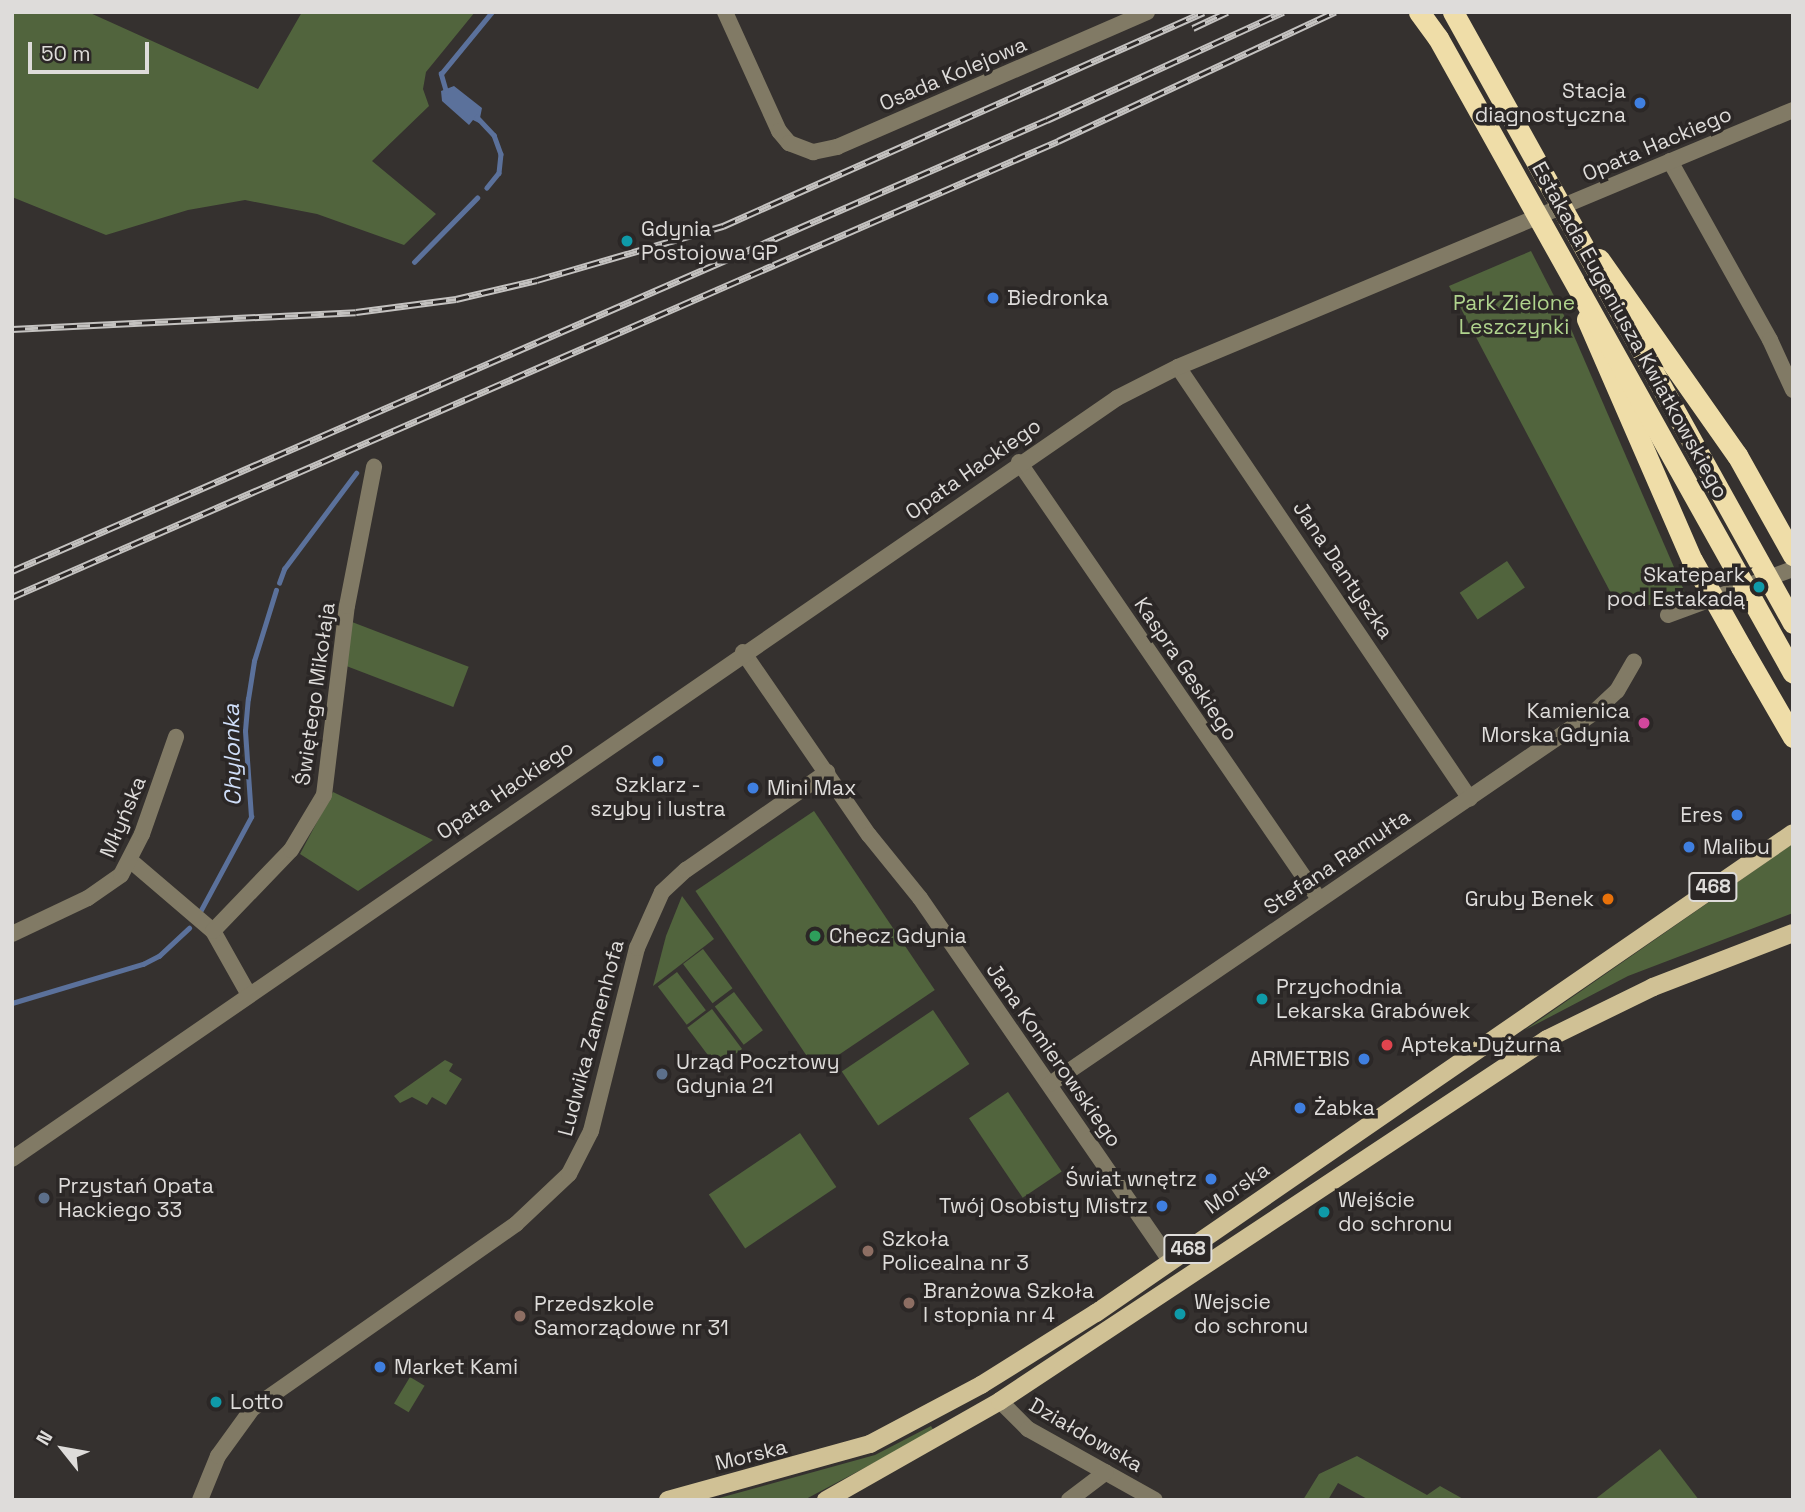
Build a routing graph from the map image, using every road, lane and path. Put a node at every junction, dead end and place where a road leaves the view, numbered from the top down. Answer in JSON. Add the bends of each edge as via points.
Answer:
{"nodes":[{"id":1,"x":725,"y":12,"type":"edge"},
{"id":2,"x":1147,"y":12,"type":"edge"},
{"id":3,"x":1421,"y":12,"type":"edge"},
{"id":4,"x":1453,"y":12,"type":"edge"},
{"id":5,"x":1793,"y":110,"type":"edge"},
{"id":6,"x":1670,"y":160,"type":"junction"},
{"id":7,"x":1567,"y":214,"type":"junction"},
{"id":8,"x":1547,"y":231,"type":"junction"},
{"id":9,"x":1178,"y":367,"type":"junction"},
{"id":10,"x":1793,"y":390,"type":"edge"},
{"id":11,"x":1019,"y":462,"type":"junction"},
{"id":12,"x":373,"y":467,"type":"dead end"},
{"id":13,"x":1793,"y":555,"type":"edge"},
{"id":14,"x":1793,"y":569,"type":"edge"},
{"id":15,"x":1668,"y":615,"type":"dead end"},
{"id":16,"x":1793,"y":623,"type":"edge"},
{"id":17,"x":743,"y":652,"type":"junction"},
{"id":18,"x":1634,"y":662,"type":"dead end"},
{"id":19,"x":1793,"y":673,"type":"edge"},
{"id":20,"x":177,"y":737,"type":"dead end"},
{"id":21,"x":1793,"y":737,"type":"edge"},
{"id":22,"x":827,"y":772,"type":"junction"},
{"id":23,"x":1470,"y":799,"type":"junction"},
{"id":24,"x":1793,"y":833,"type":"edge"},
{"id":25,"x":131,"y":861,"type":"junction"},
{"id":26,"x":1319,"y":899,"type":"junction"},
{"id":27,"x":213,"y":931,"type":"junction"},
{"id":28,"x":1793,"y":933,"type":"edge"},
{"id":29,"x":12,"y":934,"type":"edge"},
{"id":30,"x":248,"y":993,"type":"junction"},
{"id":31,"x":1050,"y":1084,"type":"junction"},
{"id":32,"x":12,"y":1159,"type":"edge"},
{"id":33,"x":1170,"y":1261,"type":"junction"},
{"id":34,"x":1000,"y":1401,"type":"junction"},
{"id":35,"x":1106,"y":1472,"type":"junction"},
{"id":36,"x":200,"y":1500,"type":"edge"},
{"id":37,"x":668,"y":1500,"type":"edge"},
{"id":38,"x":826,"y":1500,"type":"edge"},
{"id":39,"x":1069,"y":1500,"type":"edge"},
{"id":40,"x":1155,"y":1500,"type":"edge"}],
"edges":[{"from":1,"to":2,"type":"street","name":"Osada Kolejowa","via":[[779,131],[801,150],[813,152],[837,147]]},
{"from":3,"to":8,"type":"highway","name":"Estakada Eugeniusza Kwiatkowskiego","bridge":true},
{"from":4,"to":7,"type":"highway","name":"Estakada Eugeniusza Kwiatkowskiego","bridge":true},
{"from":5,"to":6,"type":"street","name":"Opata Hackiego"},
{"from":6,"to":9,"type":"street","name":"Opata Hackiego"},
{"from":6,"to":10,"type":"street"},
{"from":7,"to":13,"type":"highway","bridge":true,"via":[[1737,455]]},
{"from":7,"to":16,"type":"highway","name":"Estakada Eugeniusza Kwiatkowskiego","bridge":true},
{"from":8,"to":19,"type":"highway","name":"Estakada Eugeniusza Kwiatkowskiego","bridge":true},
{"from":8,"to":21,"type":"highway","bridge":true,"via":[[1659,493]]},
{"from":9,"to":11,"type":"street","name":"Opata Hackiego","via":[[1097,410]]},
{"from":9,"to":23,"type":"street","name":"Jana Dantyszka"},
{"from":11,"to":17,"type":"street","name":"Opata Hackiego"},
{"from":11,"to":26,"type":"street","name":"Kaspra Geskiego"},
{"from":12,"to":27,"type":"street","name":"Świętego Mikołaja","via":[[347,606],[324,795],[291,850]]},
{"from":14,"to":15,"type":"street"},
{"from":17,"to":22,"type":"street"},
{"from":17,"to":30,"type":"street","name":"Opata Hackiego"},
{"from":18,"to":23,"type":"street","name":"Stefana Ramułta","via":[[1617,691],[1592,714]]},
{"from":20,"to":25,"type":"street","name":"Młyńska"},
{"from":22,"to":31,"type":"street","name":"Jana Komierowskiego"},
{"from":22,"to":36,"type":"street","name":"Ludwika Zamenhofa","via":[[686,870],[662,892],[637,948],[591,1131],[569,1174],[516,1224],[252,1409],[218,1456]]},
{"from":23,"to":26,"type":"street","name":"Stefana Ramułta"},
{"from":24,"to":33,"type":"main road","name":"Morska","number":"468"},
{"from":25,"to":27,"type":"street"},
{"from":25,"to":29,"type":"street","name":"Młyńska","via":[[107,887]]},
{"from":26,"to":31,"type":"street","name":"Stefana Ramułta"},
{"from":27,"to":30,"type":"street"},
{"from":28,"to":34,"type":"main road","number":"468","via":[[1653,987],[1546,1039]]},
{"from":30,"to":32,"type":"street"},
{"from":31,"to":33,"type":"street","name":"Jana Komierowskiego"},
{"from":33,"to":37,"type":"main road","name":"Morska","number":"468","via":[[1032,1355],[896,1432],[827,1458]]},
{"from":34,"to":35,"type":"street","name":"Działdowska","via":[[1017,1422]]},
{"from":34,"to":38,"type":"main road","number":"468"},
{"from":35,"to":39,"type":"street"},
{"from":35,"to":40,"type":"street","name":"Działdowska"}]}
